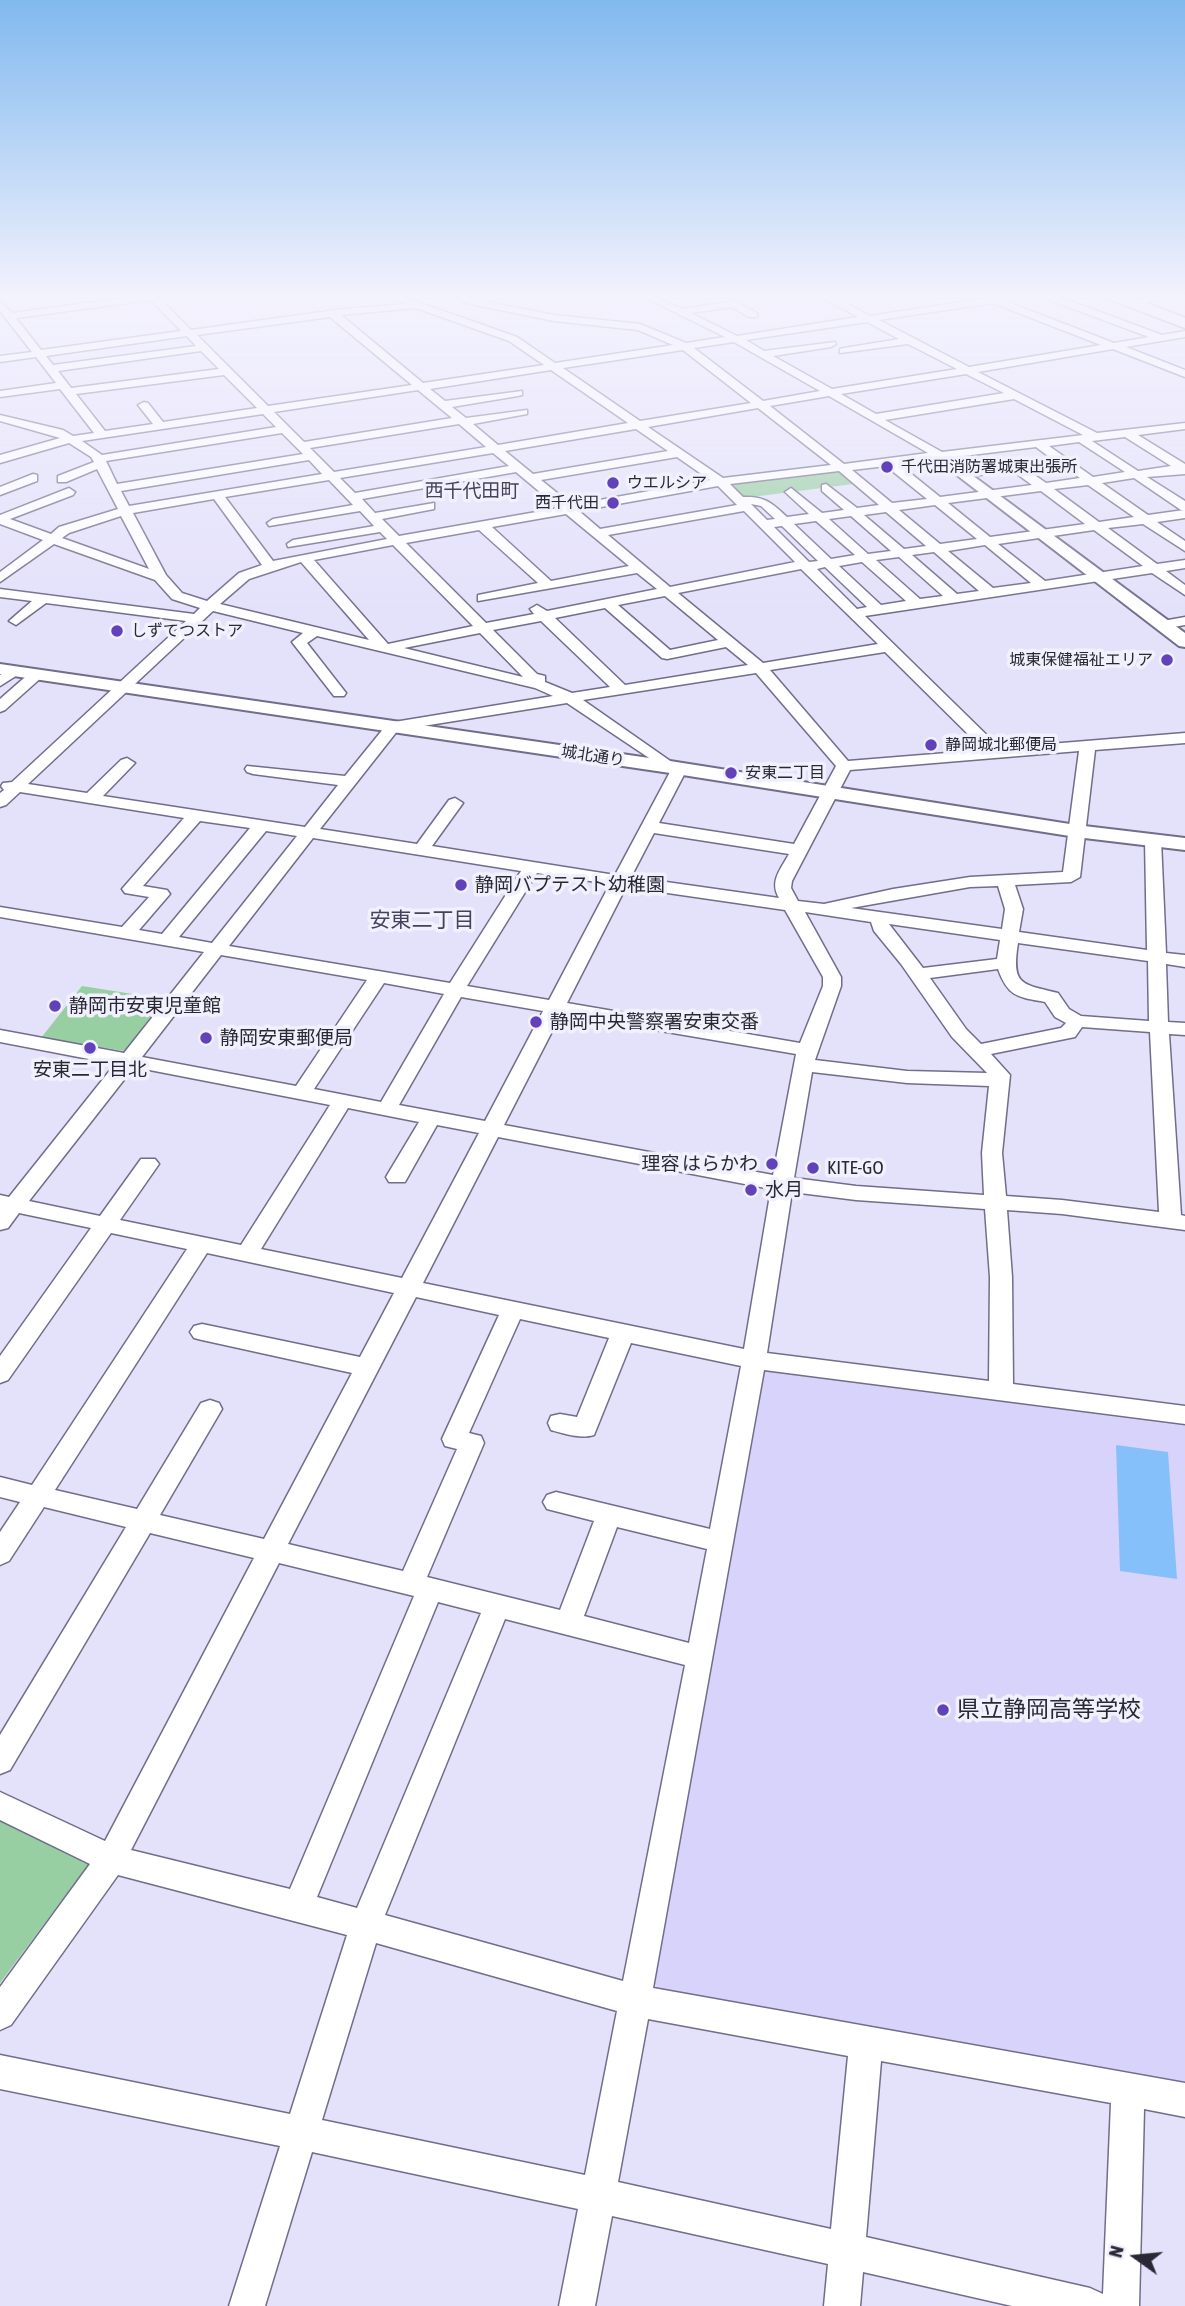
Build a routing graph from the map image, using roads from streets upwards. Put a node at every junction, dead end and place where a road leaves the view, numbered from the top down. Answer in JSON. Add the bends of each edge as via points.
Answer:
{"nodes":[{"id":1,"x":75,"y":401,"type":"edge"},
{"id":2,"x":257,"y":401,"type":"joint"},
{"id":3,"x":334,"y":401,"type":"edge"},
{"id":4,"x":438,"y":401,"type":"edge"},
{"id":5,"x":470,"y":401,"type":"edge"},
{"id":6,"x":603,"y":401,"type":"edge"},
{"id":7,"x":757,"y":401,"type":"edge"},
{"id":8,"x":783,"y":401,"type":"edge"},
{"id":9,"x":843,"y":401,"type":"edge"},
{"id":10,"x":981,"y":401,"type":"edge"},
{"id":11,"x":1025,"y":401,"type":"edge"},
{"id":12,"x":762,"y":404,"type":"junction"},
{"id":13,"x":144,"y":405,"type":"dead end"},
{"id":14,"x":443,"y":405,"type":"junction"},
{"id":15,"x":267,"y":411,"type":"junction"},
{"id":16,"x":523,"y":412,"type":"dead end"},
{"id":17,"x":0,"y":418,"type":"edge"},
{"id":18,"x":183,"y":418,"type":"junction"},
{"id":19,"x":874,"y":418,"type":"junction"},
{"id":20,"x":463,"y":421,"type":"junction"},
{"id":21,"x":638,"y":425,"type":"junction"},
{"id":22,"x":161,"y":427,"type":"junction"},
{"id":23,"x":285,"y":429,"type":"junction"},
{"id":24,"x":405,"y":429,"type":"junction"},
{"id":25,"x":1181,"y":430,"type":"edge"},
{"id":26,"x":1127,"y":433,"type":"junction"},
{"id":27,"x":102,"y":435,"type":"junction"},
{"id":28,"x":1089,"y":438,"type":"junction"},
{"id":29,"x":72,"y":440,"type":"junction"},
{"id":30,"x":10,"y":442,"type":"dead end"},
{"id":31,"x":1039,"y":444,"type":"junction"},
{"id":32,"x":302,"y":446,"type":"junction"},
{"id":33,"x":29,"y":448,"type":"junction"},
{"id":34,"x":496,"y":449,"type":"junction"},
{"id":35,"x":678,"y":453,"type":"junction"},
{"id":36,"x":215,"y":456,"type":"junction"},
{"id":37,"x":312,"y":456,"type":"junction"},
{"id":38,"x":940,"y":456,"type":"junction"},
{"id":39,"x":439,"y":458,"type":"junction"},
{"id":40,"x":0,"y":459,"type":"edge"},
{"id":41,"x":100,"y":461,"type":"junction"},
{"id":42,"x":1063,"y":461,"type":"junction"},
{"id":43,"x":889,"y":462,"type":"junction"},
{"id":44,"x":841,"y":467,"type":"junction"},
{"id":45,"x":1016,"y":467,"type":"junction"},
{"id":46,"x":518,"y":468,"type":"junction"},
{"id":47,"x":1184,"y":469,"type":"edge"},
{"id":48,"x":963,"y":473,"type":"junction"},
{"id":49,"x":1135,"y":474,"type":"junction"},
{"id":50,"x":332,"y":476,"type":"junction"},
{"id":51,"x":33,"y":478,"type":"dead end"},
{"id":52,"x":531,"y":478,"type":"junction"},
{"id":53,"x":62,"y":479,"type":"dead end"},
{"id":54,"x":1090,"y":480,"type":"junction"},
{"id":55,"x":721,"y":482,"type":"junction"},
{"id":56,"x":1043,"y":487,"type":"junction"},
{"id":57,"x":115,"y":488,"type":"junction"},
{"id":58,"x":826,"y":488,"type":"dead end"},
{"id":59,"x":245,"y":490,"type":"junction"},
{"id":60,"x":0,"y":491,"type":"edge"},
{"id":61,"x":69,"y":492,"type":"dead end"},
{"id":62,"x":792,"y":492,"type":"dead end"},
{"id":63,"x":990,"y":494,"type":"junction"},
{"id":64,"x":217,"y":495,"type":"junction"},
{"id":65,"x":356,"y":500,"type":"junction"},
{"id":66,"x":939,"y":500,"type":"junction"},
{"id":67,"x":744,"y":504,"type":"junction"},
{"id":68,"x":293,"y":506,"type":"dead end"},
{"id":69,"x":430,"y":506,"type":"dead end"},
{"id":70,"x":889,"y":507,"type":"junction"},
{"id":71,"x":1185,"y":507,"type":"edge"},
{"id":72,"x":570,"y":509,"type":"junction"},
{"id":73,"x":126,"y":510,"type":"junction"},
{"id":74,"x":854,"y":512,"type":"junction"},
{"id":75,"x":1185,"y":514,"type":"edge"},
{"id":76,"x":373,"y":517,"type":"junction"},
{"id":77,"x":819,"y":517,"type":"junction"},
{"id":78,"x":1146,"y":519,"type":"junction"},
{"id":79,"x":4,"y":521,"type":"edge"},
{"id":80,"x":785,"y":522,"type":"junction"},
{"id":81,"x":273,"y":523,"type":"dead end"},
{"id":82,"x":765,"y":524,"type":"junction"},
{"id":83,"x":482,"y":526,"type":"junction"},
{"id":84,"x":1097,"y":526,"type":"junction"},
{"id":85,"x":383,"y":528,"type":"junction"},
{"id":86,"x":0,"y":530,"type":"edge"},
{"id":87,"x":598,"y":533,"type":"junction"},
{"id":88,"x":1043,"y":533,"type":"junction"},
{"id":89,"x":52,"y":538,"type":"junction"},
{"id":90,"x":396,"y":541,"type":"junction"},
{"id":91,"x":988,"y":541,"type":"junction"},
{"id":92,"x":293,"y":544,"type":"dead end"},
{"id":93,"x":1185,"y":547,"type":"edge"},
{"id":94,"x":938,"y":548,"type":"junction"},
{"id":95,"x":902,"y":554,"type":"junction"},
{"id":96,"x":304,"y":557,"type":"junction"},
{"id":97,"x":866,"y":559,"type":"junction"},
{"id":98,"x":829,"y":564,"type":"junction"},
{"id":99,"x":1185,"y":564,"type":"edge"},
{"id":100,"x":805,"y":565,"type":"junction"},
{"id":101,"x":270,"y":566,"type":"junction"},
{"id":102,"x":640,"y":568,"type":"junction"},
{"id":103,"x":1155,"y":569,"type":"junction"},
{"id":104,"x":160,"y":577,"type":"junction"},
{"id":105,"x":1099,"y":577,"type":"junction"},
{"id":106,"x":0,"y":578,"type":"edge"},
{"id":107,"x":584,"y":578,"type":"junction"},
{"id":108,"x":548,"y":585,"type":"junction"},
{"id":109,"x":1042,"y":585,"type":"junction"},
{"id":110,"x":517,"y":591,"type":"junction"},
{"id":111,"x":669,"y":591,"type":"junction"},
{"id":112,"x":1185,"y":591,"type":"edge"},
{"id":113,"x":0,"y":593,"type":"edge"},
{"id":114,"x":990,"y":593,"type":"junction"},
{"id":115,"x":483,"y":598,"type":"dead end"},
{"id":116,"x":954,"y":598,"type":"junction"},
{"id":117,"x":43,"y":599,"type":"junction"},
{"id":118,"x":609,"y":603,"type":"junction"},
{"id":119,"x":917,"y":604,"type":"junction"},
{"id":120,"x":210,"y":605,"type":"junction"},
{"id":121,"x":878,"y":610,"type":"junction"},
{"id":122,"x":855,"y":613,"type":"junction"},
{"id":123,"x":544,"y":616,"type":"junction"},
{"id":124,"x":196,"y":618,"type":"junction"},
{"id":125,"x":16,"y":621,"type":"dead end"},
{"id":126,"x":1185,"y":621,"type":"edge"},
{"id":127,"x":1162,"y":625,"type":"junction"},
{"id":128,"x":483,"y":628,"type":"junction"},
{"id":129,"x":316,"y":630,"type":"junction"},
{"id":130,"x":730,"y":642,"type":"junction"},
{"id":131,"x":1185,"y":642,"type":"edge"},
{"id":132,"x":386,"y":647,"type":"junction"},
{"id":133,"x":889,"y":647,"type":"junction"},
{"id":134,"x":760,"y":667,"type":"junction"},
{"id":135,"x":5,"y":674,"type":"edge"},
{"id":136,"x":37,"y":674,"type":"junction"},
{"id":137,"x":123,"y":687,"type":"junction"},
{"id":138,"x":621,"y":689,"type":"junction"},
{"id":139,"x":339,"y":693,"type":"dead end"},
{"id":140,"x":571,"y":696,"type":"junction"},
{"id":141,"x":0,"y":707,"type":"edge"},
{"id":142,"x":393,"y":726,"type":"junction"},
{"id":143,"x":1185,"y":738,"type":"edge"},
{"id":144,"x":1088,"y":746,"type":"junction"},
{"id":145,"x":996,"y":753,"type":"junction"},
{"id":146,"x":127,"y":763,"type":"dead end"},
{"id":147,"x":844,"y":766,"type":"junction"},
{"id":148,"x":675,"y":768,"type":"junction"},
{"id":149,"x":253,"y":769,"type":"dead end"},
{"id":150,"x":347,"y":781,"type":"junction"},
{"id":151,"x":8,"y":786,"type":"edge"},
{"id":152,"x":830,"y":792,"type":"junction"},
{"id":153,"x":90,"y":799,"type":"junction"},
{"id":154,"x":0,"y":802,"type":"edge"},
{"id":155,"x":455,"y":803,"type":"dead end"},
{"id":156,"x":196,"y":815,"type":"junction"},
{"id":157,"x":262,"y":825,"type":"junction"},
{"id":158,"x":650,"y":827,"type":"junction"},
{"id":159,"x":1076,"y":831,"type":"junction"},
{"id":160,"x":307,"y":832,"type":"junction"},
{"id":161,"x":1153,"y":840,"type":"junction"},
{"id":162,"x":1185,"y":844,"type":"edge"},
{"id":163,"x":421,"y":850,"type":"junction"},
{"id":164,"x":799,"y":850,"type":"junction"},
{"id":165,"x":532,"y":867,"type":"junction"},
{"id":166,"x":1004,"y":879,"type":"junction"},
{"id":167,"x":622,"y":881,"type":"junction"},
{"id":168,"x":791,"y":906,"type":"junction"},
{"id":169,"x":823,"y":911,"type":"junction"},
{"id":170,"x":0,"y":912,"type":"edge"},
{"id":171,"x":880,"y":919,"type":"junction"},
{"id":172,"x":127,"y":933,"type":"junction"},
{"id":173,"x":1009,"y":936,"type":"junction"},
{"id":174,"x":167,"y":940,"type":"junction"},
{"id":175,"x":215,"y":948,"type":"junction"},
{"id":176,"x":1158,"y":957,"type":"junction"},
{"id":177,"x":1185,"y":961,"type":"edge"},
{"id":178,"x":1005,"y":963,"type":"junction"},
{"id":179,"x":918,"y":974,"type":"junction"},
{"id":180,"x":379,"y":976,"type":"junction"},
{"id":181,"x":456,"y":989,"type":"junction"},
{"id":182,"x":556,"y":1006,"type":"junction"},
{"id":183,"x":1077,"y":1021,"type":"junction"},
{"id":184,"x":1159,"y":1027,"type":"junction"},
{"id":185,"x":1185,"y":1029,"type":"edge"},
{"id":186,"x":0,"y":1036,"type":"edge"},
{"id":187,"x":977,"y":1051,"type":"junction"},
{"id":188,"x":805,"y":1057,"type":"junction"},
{"id":189,"x":129,"y":1059,"type":"junction"},
{"id":190,"x":1000,"y":1080,"type":"junction"},
{"id":191,"x":301,"y":1093,"type":"junction"},
{"id":192,"x":342,"y":1101,"type":"junction"},
{"id":193,"x":387,"y":1110,"type":"junction"},
{"id":194,"x":431,"y":1118,"type":"junction"},
{"id":195,"x":494,"y":1130,"type":"junction"},
{"id":196,"x":148,"y":1164,"type":"dead end"},
{"id":197,"x":397,"y":1177,"type":"dead end"},
{"id":198,"x":784,"y":1184,"type":"junction"},
{"id":199,"x":995,"y":1201,"type":"junction"},
{"id":200,"x":7,"y":1203,"type":"edge"},
{"id":201,"x":1177,"y":1222,"type":"edge"},
{"id":202,"x":0,"y":1223,"type":"edge"},
{"id":203,"x":107,"y":1224,"type":"junction"},
{"id":204,"x":202,"y":1244,"type":"junction"},
{"id":205,"x":247,"y":1253,"type":"junction"},
{"id":206,"x":408,"y":1287,"type":"junction"},
{"id":207,"x":513,"y":1309,"type":"junction"},
{"id":208,"x":202,"y":1332,"type":"dead end"},
{"id":209,"x":623,"y":1332,"type":"junction"},
{"id":210,"x":754,"y":1360,"type":"junction"},
{"id":211,"x":366,"y":1367,"type":"junction"},
{"id":212,"x":0,"y":1374,"type":"edge"},
{"id":213,"x":1001,"y":1392,"type":"junction"},
{"id":214,"x":210,"y":1409,"type":"dead end"},
{"id":215,"x":1185,"y":1416,"type":"edge"},
{"id":216,"x":560,"y":1423,"type":"dead end"},
{"id":217,"x":0,"y":1486,"type":"edge"},
{"id":218,"x":38,"y":1496,"type":"junction"},
{"id":219,"x":556,"y":1502,"type":"dead end"},
{"id":220,"x":609,"y":1515,"type":"junction"},
{"id":221,"x":143,"y":1520,"type":"junction"},
{"id":222,"x":721,"y":1542,"type":"junction"},
{"id":223,"x":270,"y":1550,"type":"junction"},
{"id":224,"x":0,"y":1554,"type":"edge"},
{"id":225,"x":420,"y":1587,"type":"junction"},
{"id":226,"x":498,"y":1606,"type":"junction"},
{"id":227,"x":568,"y":1624,"type":"junction"},
{"id":228,"x":700,"y":1657,"type":"junction"},
{"id":229,"x":0,"y":1761,"type":"edge"},
{"id":230,"x":0,"y":1805,"type":"edge"},
{"id":231,"x":111,"y":1859,"type":"junction"},
{"id":232,"x":298,"y":1906,"type":"junction"},
{"id":233,"x":365,"y":1926,"type":"junction"},
{"id":234,"x":636,"y":2001,"type":"junction"},
{"id":235,"x":0,"y":2014,"type":"edge"},
{"id":236,"x":866,"y":2042,"type":"junction"},
{"id":237,"x":0,"y":2072,"type":"edge"},
{"id":238,"x":1128,"y":2088,"type":"junction"},
{"id":239,"x":1185,"y":2100,"type":"edge"},
{"id":240,"x":301,"y":2132,"type":"junction"},
{"id":241,"x":597,"y":2195,"type":"junction"},
{"id":242,"x":848,"y":2249,"type":"junction"},
{"id":243,"x":247,"y":2306,"type":"edge"},
{"id":244,"x":577,"y":2306,"type":"edge"},
{"id":245,"x":842,"y":2306,"type":"edge"},
{"id":246,"x":1090,"y":2306,"type":"edge"},
{"id":247,"x":1121,"y":2306,"type":"edge"}],
"edges":[{"from":1,"to":27,"type":"street"},
{"from":2,"to":15,"type":"street"},
{"from":2,"to":18,"type":"street"},
{"from":3,"to":15,"type":"street"},
{"from":4,"to":14,"type":"street"},
{"from":5,"to":14,"type":"street"},
{"from":6,"to":21,"type":"street"},
{"from":7,"to":12,"type":"street"},
{"from":8,"to":12,"type":"street"},
{"from":9,"to":19,"type":"street"},
{"from":10,"to":19,"type":"street"},
{"from":11,"to":28,"type":"street"},
{"from":12,"to":21,"type":"street"},
{"from":12,"to":44,"type":"street"},
{"from":13,"to":22,"type":"street"},
{"from":14,"to":20,"type":"street"},
{"from":15,"to":18,"type":"street"},
{"from":15,"to":23,"type":"street"},
{"from":16,"to":20,"type":"street"},
{"from":17,"to":29,"type":"street","via":[[50,429]]},
{"from":18,"to":22,"type":"street"},
{"from":18,"to":36,"type":"street"},
{"from":19,"to":38,"type":"street"},
{"from":20,"to":24,"type":"street"},
{"from":20,"to":34,"type":"street"},
{"from":21,"to":34,"type":"street"},
{"from":21,"to":35,"type":"street"},
{"from":22,"to":27,"type":"street"},
{"from":23,"to":32,"type":"street"},
{"from":23,"to":36,"type":"street"},
{"from":24,"to":32,"type":"street"},
{"from":24,"to":39,"type":"street"},
{"from":25,"to":26,"type":"street"},
{"from":26,"to":28,"type":"street"},
{"from":26,"to":47,"type":"street"},
{"from":27,"to":29,"type":"street"},
{"from":28,"to":31,"type":"street"},
{"from":28,"to":49,"type":"street"},
{"from":29,"to":33,"type":"street"},
{"from":29,"to":41,"type":"street"},
{"from":30,"to":33,"type":"street"},
{"from":31,"to":38,"type":"street"},
{"from":31,"to":42,"type":"street"},
{"from":32,"to":37,"type":"street"},
{"from":33,"to":40,"type":"street"},
{"from":34,"to":39,"type":"street"},
{"from":34,"to":46,"type":"street"},
{"from":35,"to":52,"type":"street"},
{"from":35,"to":55,"type":"street"},
{"from":36,"to":37,"type":"street"},
{"from":36,"to":41,"type":"street"},
{"from":36,"to":57,"type":"street"},
{"from":36,"to":59,"type":"street"},
{"from":37,"to":50,"type":"street"},
{"from":38,"to":43,"type":"street"},
{"from":38,"to":48,"type":"street"},
{"from":39,"to":50,"type":"street"},
{"from":41,"to":53,"type":"street"},
{"from":41,"to":57,"type":"street"},
{"from":42,"to":45,"type":"street"},
{"from":42,"to":54,"type":"street"},
{"from":43,"to":44,"type":"street"},
{"from":43,"to":66,"type":"street"},
{"from":44,"to":55,"type":"street"},
{"from":44,"to":70,"type":"street"},
{"from":45,"to":48,"type":"street"},
{"from":45,"to":56,"type":"street"},
{"from":46,"to":52,"type":"street"},
{"from":46,"to":65,"type":"street"},
{"from":47,"to":49,"type":"street"},
{"from":48,"to":63,"type":"street"},
{"from":49,"to":54,"type":"street"},
{"from":49,"to":71,"type":"street"},
{"from":50,"to":59,"type":"street"},
{"from":50,"to":65,"type":"street"},
{"from":51,"to":60,"type":"street"},
{"from":52,"to":72,"type":"street"},
{"from":54,"to":56,"type":"street"},
{"from":54,"to":78,"type":"street"},
{"from":55,"to":67,"type":"street"},
{"from":55,"to":72,"type":"street"},
{"from":56,"to":63,"type":"street"},
{"from":56,"to":84,"type":"street"},
{"from":57,"to":73,"type":"street"},
{"from":58,"to":74,"type":"street"},
{"from":59,"to":64,"type":"street"},
{"from":61,"to":79,"type":"street"},
{"from":62,"to":77,"type":"street"},
{"from":63,"to":66,"type":"street"},
{"from":63,"to":88,"type":"street"},
{"from":64,"to":73,"type":"street"},
{"from":64,"to":101,"type":"street"},
{"from":65,"to":68,"type":"street"},
{"from":65,"to":76,"type":"street"},
{"from":65,"to":81,"type":"street"},
{"from":66,"to":70,"type":"street"},
{"from":66,"to":91,"type":"street"},
{"from":67,"to":80,"type":"street","via":[[762,501]]},
{"from":67,"to":82,"type":"street"},
{"from":67,"to":87,"type":"street"},
{"from":69,"to":76,"type":"street"},
{"from":70,"to":74,"type":"street"},
{"from":70,"to":94,"type":"street"},
{"from":72,"to":83,"type":"street"},
{"from":72,"to":87,"type":"street"},
{"from":73,"to":89,"type":"street"},
{"from":73,"to":104,"type":"street"},
{"from":74,"to":77,"type":"street"},
{"from":74,"to":95,"type":"street"},
{"from":75,"to":78,"type":"street"},
{"from":76,"to":85,"type":"street"},
{"from":77,"to":80,"type":"street"},
{"from":77,"to":97,"type":"street"},
{"from":78,"to":84,"type":"street"},
{"from":78,"to":93,"type":"street"},
{"from":79,"to":86,"type":"street"},
{"from":79,"to":89,"type":"street"},
{"from":80,"to":82,"type":"street"},
{"from":80,"to":98,"type":"street"},
{"from":82,"to":100,"type":"street"},
{"from":83,"to":90,"type":"street"},
{"from":83,"to":108,"type":"street"},
{"from":84,"to":88,"type":"street"},
{"from":84,"to":103,"type":"street"},
{"from":85,"to":90,"type":"street"},
{"from":85,"to":92,"type":"street"},
{"from":87,"to":102,"type":"street"},
{"from":88,"to":91,"type":"street"},
{"from":88,"to":105,"type":"street"},
{"from":89,"to":104,"type":"street"},
{"from":89,"to":106,"type":"street"},
{"from":90,"to":96,"type":"street"},
{"from":90,"to":128,"type":"street"},
{"from":91,"to":94,"type":"street"},
{"from":91,"to":109,"type":"street"},
{"from":94,"to":95,"type":"street"},
{"from":94,"to":114,"type":"street"},
{"from":95,"to":97,"type":"street"},
{"from":95,"to":116,"type":"street"},
{"from":96,"to":101,"type":"street"},
{"from":96,"to":132,"type":"street"},
{"from":97,"to":98,"type":"street"},
{"from":97,"to":119,"type":"street"},
{"from":98,"to":100,"type":"street"},
{"from":98,"to":121,"type":"street"},
{"from":99,"to":103,"type":"street"},
{"from":100,"to":111,"type":"street"},
{"from":100,"to":122,"type":"street"},
{"from":101,"to":120,"type":"street","via":[[244,576]]},
{"from":102,"to":107,"type":"street"},
{"from":102,"to":111,"type":"street"},
{"from":103,"to":105,"type":"street"},
{"from":103,"to":112,"type":"street"},
{"from":104,"to":120,"type":"street","via":[[177,596]]},
{"from":105,"to":109,"type":"street"},
{"from":105,"to":127,"type":"street"},
{"from":107,"to":108,"type":"street"},
{"from":107,"to":118,"type":"street"},
{"from":108,"to":110,"type":"street"},
{"from":109,"to":114,"type":"street"},
{"from":110,"to":115,"type":"street"},
{"from":110,"to":123,"type":"street"},
{"from":111,"to":118,"type":"street"},
{"from":111,"to":130,"type":"street"},
{"from":113,"to":117,"type":"street"},
{"from":114,"to":116,"type":"street"},
{"from":116,"to":119,"type":"street"},
{"from":117,"to":124,"type":"street"},
{"from":117,"to":125,"type":"street"},
{"from":118,"to":123,"type":"street"},
{"from":118,"to":130,"type":"street","via":[[667,655]]},
{"from":119,"to":121,"type":"street"},
{"from":120,"to":124,"type":"street"},
{"from":120,"to":129,"type":"street"},
{"from":121,"to":122,"type":"street"},
{"from":122,"to":133,"type":"street"},
{"from":123,"to":128,"type":"street"},
{"from":123,"to":138,"type":"street"},
{"from":124,"to":137,"type":"street"},
{"from":126,"to":127,"type":"street"},
{"from":127,"to":131,"type":"street"},
{"from":128,"to":132,"type":"street"},
{"from":128,"to":140,"type":"street","via":[[532,677],[570,691]]},
{"from":129,"to":132,"type":"street"},
{"from":129,"to":139,"type":"street","via":[[299,642]]},
{"from":130,"to":134,"type":"street"},
{"from":132,"to":140,"type":"street"},
{"from":133,"to":134,"type":"street"},
{"from":133,"to":145,"type":"street"},
{"from":134,"to":138,"type":"street"},
{"from":134,"to":147,"type":"street"},
{"from":135,"to":136,"type":"street","name":"城北通り"},
{"from":136,"to":137,"type":"street","name":"城北通り"},
{"from":136,"to":141,"type":"street"},
{"from":137,"to":142,"type":"street","name":"城北通り"},
{"from":137,"to":151,"type":"street"},
{"from":138,"to":140,"type":"street"},
{"from":140,"to":142,"type":"street"},
{"from":140,"to":148,"type":"street"},
{"from":142,"to":148,"type":"street","name":"城北通り"},
{"from":142,"to":150,"type":"street"},
{"from":143,"to":144,"type":"street"},
{"from":144,"to":145,"type":"street"},
{"from":144,"to":159,"type":"street"},
{"from":145,"to":147,"type":"street"},
{"from":146,"to":153,"type":"street"},
{"from":147,"to":152,"type":"street"},
{"from":148,"to":152,"type":"street","name":"城北通り"},
{"from":148,"to":158,"type":"street"},
{"from":149,"to":150,"type":"street"},
{"from":150,"to":160,"type":"street"},
{"from":151,"to":153,"type":"street"},
{"from":151,"to":154,"type":"street"},
{"from":152,"to":159,"type":"street","name":"城北通り"},
{"from":152,"to":164,"type":"street"},
{"from":153,"to":156,"type":"street"},
{"from":155,"to":163,"type":"street"},
{"from":156,"to":157,"type":"street"},
{"from":156,"to":172,"type":"street","via":[[131,889],[162,894]]},
{"from":157,"to":160,"type":"street"},
{"from":157,"to":174,"type":"street"},
{"from":158,"to":164,"type":"street"},
{"from":158,"to":167,"type":"street"},
{"from":159,"to":161,"type":"street","name":"城北通り"},
{"from":159,"to":166,"type":"street","via":[[1071,877]]},
{"from":160,"to":163,"type":"street"},
{"from":160,"to":175,"type":"street"},
{"from":161,"to":162,"type":"street","name":"城北通り"},
{"from":161,"to":176,"type":"street"},
{"from":163,"to":165,"type":"street"},
{"from":164,"to":168,"type":"street","via":[[782,888]]},
{"from":165,"to":167,"type":"street"},
{"from":165,"to":181,"type":"street"},
{"from":166,"to":169,"type":"street","via":[[892,894]]},
{"from":166,"to":173,"type":"street","via":[[1014,909]]},
{"from":167,"to":168,"type":"street"},
{"from":167,"to":182,"type":"street"},
{"from":168,"to":169,"type":"street"},
{"from":168,"to":188,"type":"street","via":[[832,977]]},
{"from":169,"to":171,"type":"street"},
{"from":170,"to":172,"type":"street"},
{"from":171,"to":173,"type":"street"},
{"from":171,"to":179,"type":"street","via":[[880,927]]},
{"from":172,"to":174,"type":"street"},
{"from":173,"to":176,"type":"street"},
{"from":173,"to":178,"type":"street"},
{"from":174,"to":175,"type":"street"},
{"from":175,"to":180,"type":"street"},
{"from":175,"to":189,"type":"street"},
{"from":176,"to":177,"type":"street"},
{"from":176,"to":184,"type":"street"},
{"from":178,"to":179,"type":"street"},
{"from":178,"to":183,"type":"street","via":[[1013,985],[1023,992],[1051,997],[1068,1018]]},
{"from":179,"to":187,"type":"street"},
{"from":180,"to":181,"type":"street"},
{"from":180,"to":191,"type":"street"},
{"from":181,"to":182,"type":"street"},
{"from":181,"to":193,"type":"street"},
{"from":182,"to":188,"type":"street"},
{"from":182,"to":195,"type":"street"},
{"from":183,"to":184,"type":"street"},
{"from":183,"to":187,"type":"street","via":[[1068,1033]]},
{"from":184,"to":185,"type":"street"},
{"from":184,"to":201,"type":"street"},
{"from":186,"to":189,"type":"street"},
{"from":187,"to":190,"type":"street"},
{"from":188,"to":190,"type":"street","via":[[907,1077]]},
{"from":188,"to":198,"type":"street"},
{"from":189,"to":191,"type":"street"},
{"from":189,"to":200,"type":"street"},
{"from":190,"to":199,"type":"street","via":[[992,1153]]},
{"from":191,"to":192,"type":"street"},
{"from":192,"to":193,"type":"street"},
{"from":192,"to":205,"type":"street"},
{"from":193,"to":194,"type":"street"},
{"from":194,"to":195,"type":"street"},
{"from":194,"to":197,"type":"street"},
{"from":195,"to":198,"type":"street"},
{"from":195,"to":206,"type":"street"},
{"from":196,"to":203,"type":"street"},
{"from":198,"to":199,"type":"street"},
{"from":198,"to":210,"type":"street"},
{"from":199,"to":201,"type":"street"},
{"from":199,"to":213,"type":"street"},
{"from":200,"to":202,"type":"street"},
{"from":200,"to":203,"type":"street"},
{"from":203,"to":204,"type":"street"},
{"from":203,"to":212,"type":"street"},
{"from":204,"to":205,"type":"street"},
{"from":204,"to":218,"type":"street"},
{"from":205,"to":206,"type":"street"},
{"from":206,"to":207,"type":"street"},
{"from":206,"to":211,"type":"street"},
{"from":207,"to":209,"type":"street"},
{"from":207,"to":225,"type":"street","via":[[454,1439],[472,1443]]},
{"from":208,"to":211,"type":"street"},
{"from":209,"to":210,"type":"street"},
{"from":209,"to":216,"type":"street","via":[[585,1429]]},
{"from":210,"to":213,"type":"street"},
{"from":210,"to":222,"type":"street"},
{"from":211,"to":223,"type":"street"},
{"from":213,"to":215,"type":"street"},
{"from":214,"to":221,"type":"street"},
{"from":217,"to":218,"type":"street"},
{"from":218,"to":221,"type":"street"},
{"from":218,"to":224,"type":"street"},
{"from":219,"to":220,"type":"street"},
{"from":220,"to":222,"type":"street"},
{"from":220,"to":227,"type":"street"},
{"from":221,"to":223,"type":"street"},
{"from":221,"to":229,"type":"street"},
{"from":222,"to":228,"type":"street"},
{"from":223,"to":225,"type":"street"},
{"from":223,"to":231,"type":"street"},
{"from":225,"to":226,"type":"street"},
{"from":225,"to":232,"type":"street"},
{"from":226,"to":227,"type":"street"},
{"from":226,"to":233,"type":"street"},
{"from":227,"to":228,"type":"street"},
{"from":228,"to":234,"type":"street"},
{"from":230,"to":231,"type":"street"},
{"from":231,"to":232,"type":"street"},
{"from":231,"to":235,"type":"street"},
{"from":232,"to":233,"type":"street"},
{"from":233,"to":234,"type":"street"},
{"from":233,"to":240,"type":"street"},
{"from":234,"to":236,"type":"street"},
{"from":234,"to":241,"type":"street"},
{"from":236,"to":238,"type":"street"},
{"from":236,"to":242,"type":"street"},
{"from":237,"to":240,"type":"street"},
{"from":238,"to":239,"type":"street"},
{"from":238,"to":247,"type":"street"},
{"from":240,"to":241,"type":"street"},
{"from":240,"to":243,"type":"street"},
{"from":241,"to":242,"type":"street"},
{"from":241,"to":244,"type":"street"},
{"from":242,"to":245,"type":"street"},
{"from":242,"to":246,"type":"street"}]}
